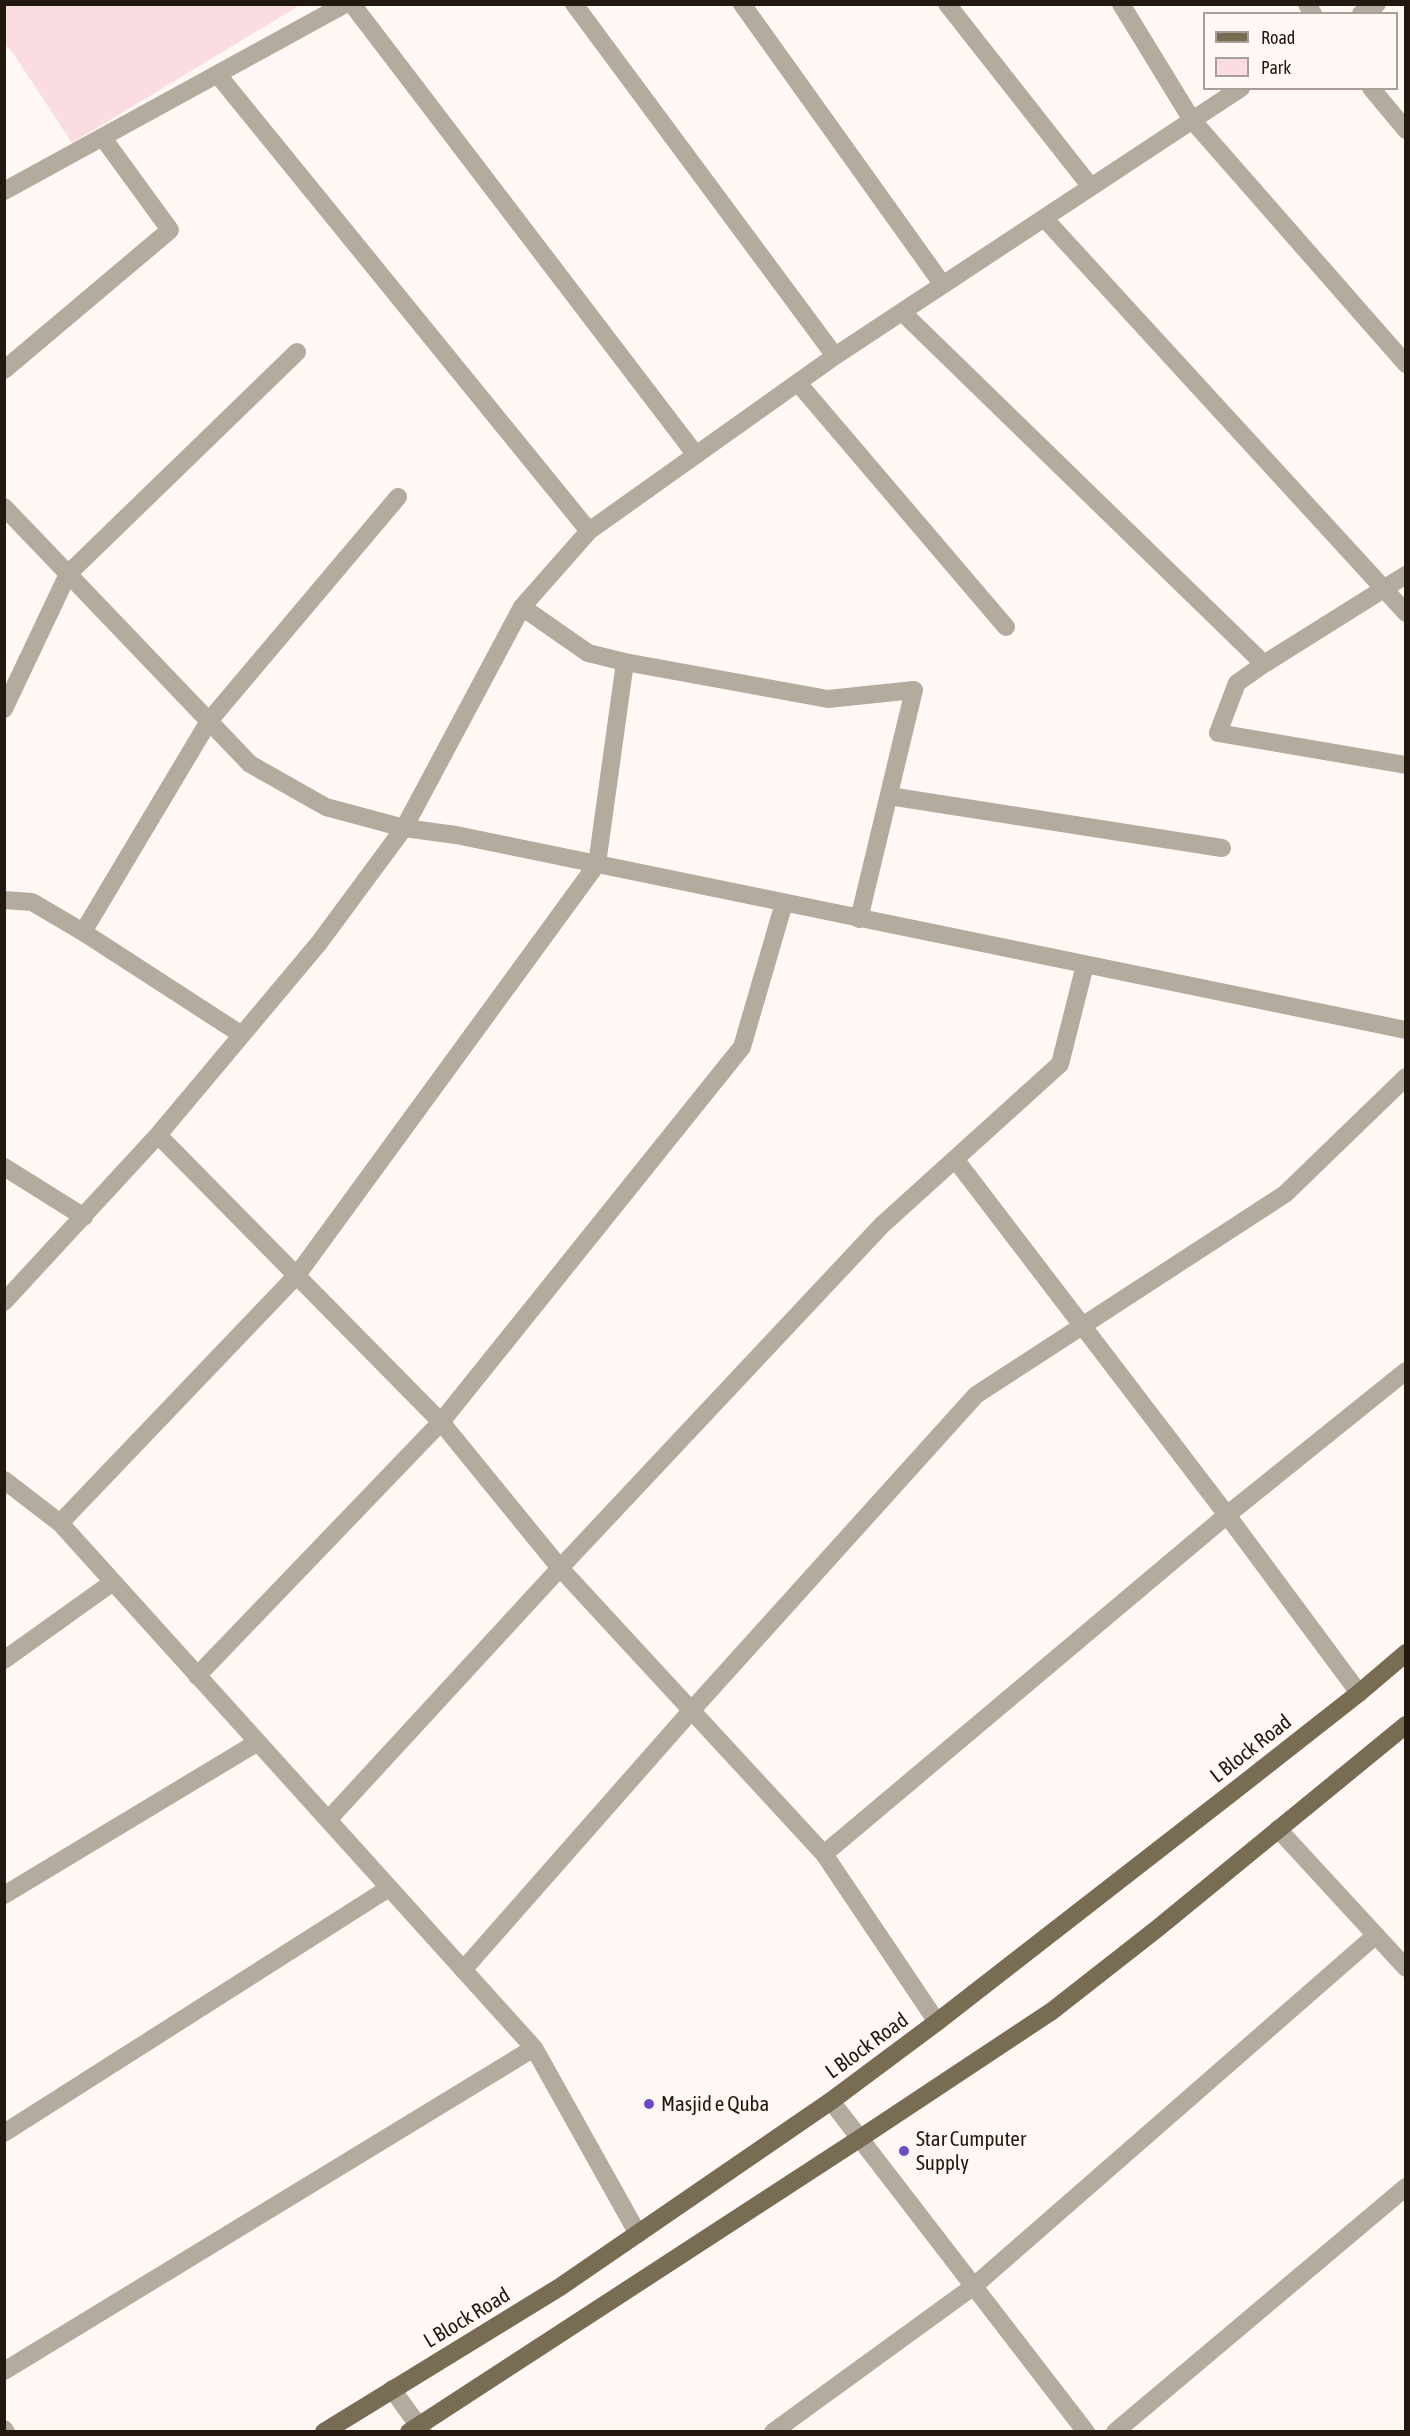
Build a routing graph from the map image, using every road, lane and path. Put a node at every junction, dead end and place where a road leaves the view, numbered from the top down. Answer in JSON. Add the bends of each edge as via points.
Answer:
{"nodes":[{"id":1,"x":345,"y":4,"type":"edge"},
{"id":2,"x":352,"y":4,"type":"edge"},
{"id":3,"x":574,"y":4,"type":"edge"},
{"id":4,"x":742,"y":4,"type":"edge"},
{"id":5,"x":947,"y":4,"type":"edge"},
{"id":6,"x":1121,"y":4,"type":"edge"},
{"id":7,"x":1377,"y":4,"type":"edge"},
{"id":8,"x":1364,"y":12,"type":"edge"},
{"id":9,"x":218,"y":75,"type":"junction"},
{"id":10,"x":1238,"y":90,"type":"edge"},
{"id":11,"x":1373,"y":90,"type":"edge"},
{"id":12,"x":1192,"y":120,"type":"junction"},
{"id":13,"x":1406,"y":130,"type":"edge"},
{"id":14,"x":103,"y":138,"type":"junction"},
{"id":15,"x":1091,"y":187,"type":"junction"},
{"id":16,"x":4,"y":192,"type":"edge"},
{"id":17,"x":1044,"y":218,"type":"junction"},
{"id":18,"x":943,"y":285,"type":"junction"},
{"id":19,"x":902,"y":312,"type":"junction"},
{"id":20,"x":297,"y":352,"type":"dead end"},
{"id":21,"x":835,"y":356,"type":"junction"},
{"id":22,"x":1406,"y":364,"type":"edge"},
{"id":23,"x":4,"y":370,"type":"edge"},
{"id":24,"x":798,"y":383,"type":"junction"},
{"id":25,"x":696,"y":455,"type":"junction"},
{"id":26,"x":398,"y":497,"type":"dead end"},
{"id":27,"x":4,"y":507,"type":"edge"},
{"id":28,"x":589,"y":531,"type":"junction"},
{"id":29,"x":68,"y":574,"type":"junction"},
{"id":30,"x":1406,"y":575,"type":"edge"},
{"id":31,"x":1383,"y":589,"type":"junction"},
{"id":32,"x":522,"y":608,"type":"junction"},
{"id":33,"x":1406,"y":613,"type":"edge"},
{"id":34,"x":1006,"y":627,"type":"dead end"},
{"id":35,"x":624,"y":662,"type":"junction"},
{"id":36,"x":1264,"y":664,"type":"junction"},
{"id":37,"x":4,"y":709,"type":"edge"},
{"id":38,"x":209,"y":721,"type":"junction"},
{"id":39,"x":1406,"y":765,"type":"edge"},
{"id":40,"x":889,"y":796,"type":"junction"},
{"id":41,"x":404,"y":828,"type":"junction"},
{"id":42,"x":1222,"y":848,"type":"dead end"},
{"id":43,"x":597,"y":864,"type":"junction"},
{"id":44,"x":4,"y":900,"type":"edge"},
{"id":45,"x":784,"y":903,"type":"junction"},
{"id":46,"x":859,"y":919,"type":"junction"},
{"id":47,"x":83,"y":932,"type":"junction"},
{"id":48,"x":1085,"y":965,"type":"junction"},
{"id":49,"x":1406,"y":1030,"type":"edge"},
{"id":50,"x":242,"y":1035,"type":"junction"},
{"id":51,"x":1406,"y":1077,"type":"edge"},
{"id":52,"x":158,"y":1135,"type":"junction"},
{"id":53,"x":955,"y":1159,"type":"junction"},
{"id":54,"x":4,"y":1167,"type":"edge"},
{"id":55,"x":84,"y":1217,"type":"junction"},
{"id":56,"x":297,"y":1275,"type":"junction"},
{"id":57,"x":4,"y":1302,"type":"edge"},
{"id":58,"x":1082,"y":1325,"type":"junction"},
{"id":59,"x":1406,"y":1371,"type":"edge"},
{"id":60,"x":441,"y":1422,"type":"junction"},
{"id":61,"x":4,"y":1480,"type":"edge"},
{"id":62,"x":1227,"y":1515,"type":"junction"},
{"id":63,"x":60,"y":1523,"type":"junction"},
{"id":64,"x":560,"y":1568,"type":"junction"},
{"id":65,"x":113,"y":1582,"type":"junction"},
{"id":66,"x":1406,"y":1653,"type":"edge"},
{"id":67,"x":4,"y":1660,"type":"edge"},
{"id":68,"x":197,"y":1676,"type":"junction"},
{"id":69,"x":1359,"y":1693,"type":"junction"},
{"id":70,"x":691,"y":1711,"type":"junction"},
{"id":71,"x":1406,"y":1725,"type":"edge"},
{"id":72,"x":258,"y":1742,"type":"junction"},
{"id":73,"x":328,"y":1820,"type":"junction"},
{"id":74,"x":1278,"y":1829,"type":"junction"},
{"id":75,"x":824,"y":1854,"type":"junction"},
{"id":76,"x":389,"y":1888,"type":"junction"},
{"id":77,"x":4,"y":1895,"type":"edge"},
{"id":78,"x":1376,"y":1935,"type":"junction"},
{"id":79,"x":1406,"y":1968,"type":"edge"},
{"id":80,"x":463,"y":1970,"type":"junction"},
{"id":81,"x":937,"y":2022,"type":"junction"},
{"id":82,"x":534,"y":2048,"type":"junction"},
{"id":83,"x":831,"y":2101,"type":"junction"},
{"id":84,"x":4,"y":2133,"type":"edge"},
{"id":85,"x":859,"y":2139,"type":"junction"},
{"id":86,"x":1406,"y":2187,"type":"edge"},
{"id":87,"x":638,"y":2234,"type":"junction"},
{"id":88,"x":974,"y":2286,"type":"junction"},
{"id":89,"x":4,"y":2371,"type":"edge"},
{"id":90,"x":392,"y":2390,"type":"junction"},
{"id":91,"x":417,"y":2430,"type":"edge"},
{"id":92,"x":324,"y":2432,"type":"edge"},
{"id":93,"x":773,"y":2432,"type":"edge"},
{"id":94,"x":1086,"y":2432,"type":"edge"},
{"id":95,"x":1115,"y":2432,"type":"edge"}],
"edges":[{"from":1,"to":9,"type":"street"},
{"from":2,"to":25,"type":"street"},
{"from":3,"to":21,"type":"street"},
{"from":4,"to":18,"type":"street"},
{"from":5,"to":15,"type":"street"},
{"from":6,"to":12,"type":"street"},
{"from":7,"to":8,"type":"street"},
{"from":9,"to":14,"type":"street"},
{"from":9,"to":28,"type":"street"},
{"from":10,"to":12,"type":"street"},
{"from":11,"to":13,"type":"street"},
{"from":12,"to":15,"type":"street"},
{"from":12,"to":22,"type":"street"},
{"from":14,"to":16,"type":"street"},
{"from":14,"to":23,"type":"street","via":[[170,230]]},
{"from":15,"to":17,"type":"street"},
{"from":17,"to":18,"type":"street"},
{"from":17,"to":31,"type":"street"},
{"from":18,"to":19,"type":"street"},
{"from":19,"to":21,"type":"street"},
{"from":19,"to":36,"type":"street"},
{"from":20,"to":29,"type":"street"},
{"from":21,"to":24,"type":"street"},
{"from":24,"to":25,"type":"street"},
{"from":24,"to":34,"type":"street"},
{"from":25,"to":28,"type":"street"},
{"from":26,"to":38,"type":"street"},
{"from":27,"to":29,"type":"street"},
{"from":28,"to":32,"type":"street"},
{"from":29,"to":37,"type":"street"},
{"from":29,"to":38,"type":"street"},
{"from":30,"to":31,"type":"street"},
{"from":31,"to":33,"type":"street"},
{"from":31,"to":36,"type":"street"},
{"from":32,"to":35,"type":"street","via":[[588,653]]},
{"from":32,"to":41,"type":"street"},
{"from":35,"to":40,"type":"street","via":[[828,699],[914,690]]},
{"from":35,"to":43,"type":"street"},
{"from":36,"to":39,"type":"street","via":[[1237,683],[1218,733]]},
{"from":38,"to":41,"type":"street","via":[[250,764],[326,807]]},
{"from":38,"to":47,"type":"street"},
{"from":40,"to":42,"type":"street"},
{"from":40,"to":46,"type":"street"},
{"from":41,"to":43,"type":"street"},
{"from":41,"to":50,"type":"street","via":[[319,943]]},
{"from":43,"to":45,"type":"street"},
{"from":43,"to":56,"type":"street"},
{"from":44,"to":47,"type":"street","via":[[32,902]]},
{"from":45,"to":46,"type":"street"},
{"from":45,"to":60,"type":"street","via":[[742,1047]]},
{"from":46,"to":48,"type":"street"},
{"from":47,"to":50,"type":"street"},
{"from":48,"to":49,"type":"street"},
{"from":48,"to":53,"type":"street","via":[[1060,1064]]},
{"from":50,"to":52,"type":"street"},
{"from":51,"to":58,"type":"street","via":[[1285,1194]]},
{"from":52,"to":55,"type":"street"},
{"from":52,"to":56,"type":"street"},
{"from":53,"to":58,"type":"street"},
{"from":53,"to":64,"type":"street","via":[[882,1225]]},
{"from":54,"to":55,"type":"street"},
{"from":55,"to":57,"type":"street"},
{"from":56,"to":60,"type":"street"},
{"from":56,"to":63,"type":"street"},
{"from":58,"to":62,"type":"street"},
{"from":58,"to":70,"type":"street","via":[[976,1395]]},
{"from":59,"to":62,"type":"street"},
{"from":60,"to":64,"type":"street"},
{"from":60,"to":68,"type":"street"},
{"from":61,"to":63,"type":"street"},
{"from":62,"to":69,"type":"street"},
{"from":62,"to":75,"type":"street"},
{"from":63,"to":65,"type":"street"},
{"from":64,"to":70,"type":"street"},
{"from":64,"to":73,"type":"street"},
{"from":65,"to":67,"type":"street"},
{"from":65,"to":68,"type":"street"},
{"from":66,"to":69,"type":"main road","name":"L Block Road"},
{"from":68,"to":72,"type":"street"},
{"from":69,"to":81,"type":"main road","name":"L Block Road"},
{"from":70,"to":75,"type":"street"},
{"from":70,"to":80,"type":"street"},
{"from":71,"to":74,"type":"main road"},
{"from":72,"to":73,"type":"street"},
{"from":72,"to":77,"type":"street"},
{"from":73,"to":76,"type":"street"},
{"from":74,"to":78,"type":"street"},
{"from":74,"to":85,"type":"main road","via":[[1052,2011]]},
{"from":75,"to":81,"type":"street"},
{"from":76,"to":80,"type":"street"},
{"from":76,"to":84,"type":"street"},
{"from":78,"to":79,"type":"street"},
{"from":78,"to":88,"type":"street"},
{"from":80,"to":82,"type":"street"},
{"from":81,"to":83,"type":"main road","name":"L Block Road"},
{"from":82,"to":87,"type":"street"},
{"from":82,"to":89,"type":"street"},
{"from":83,"to":85,"type":"street"},
{"from":83,"to":87,"type":"main road","name":"L Block Road"},
{"from":85,"to":88,"type":"street"},
{"from":85,"to":91,"type":"main road"},
{"from":86,"to":95,"type":"street"},
{"from":87,"to":90,"type":"main road","name":"L Block Road","via":[[560,2288]]},
{"from":88,"to":93,"type":"street"},
{"from":88,"to":94,"type":"street"},
{"from":90,"to":91,"type":"street"},
{"from":90,"to":92,"type":"main road","name":"L Block Road"}]}
